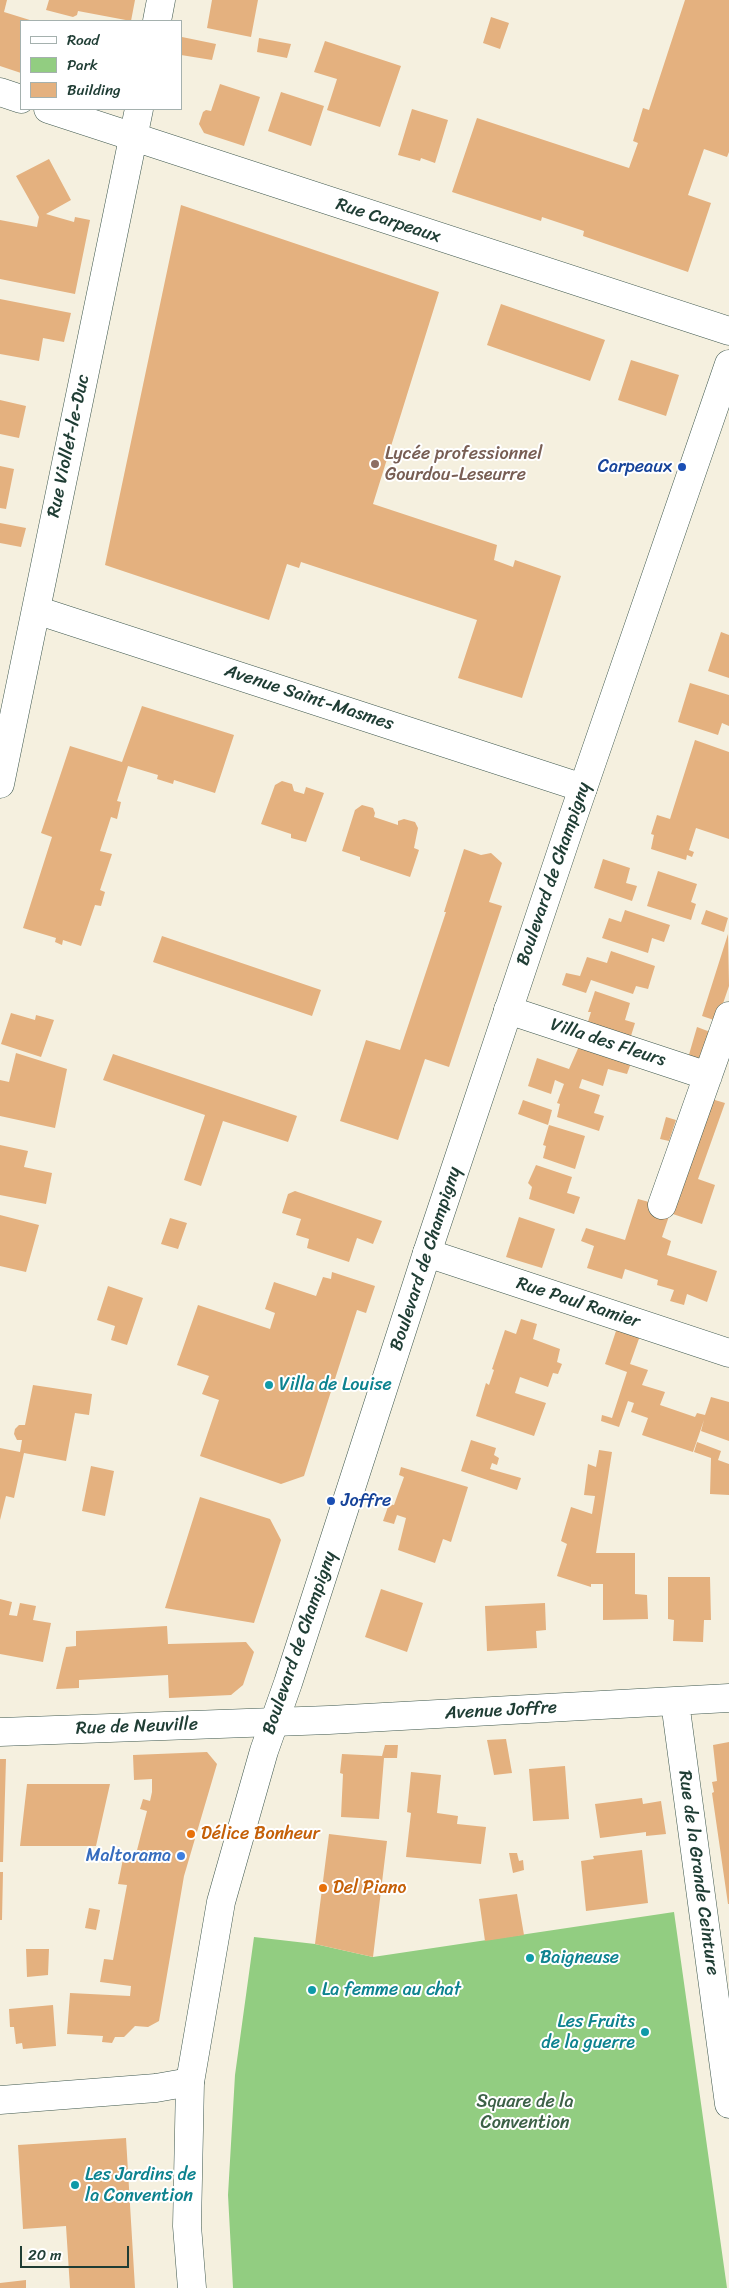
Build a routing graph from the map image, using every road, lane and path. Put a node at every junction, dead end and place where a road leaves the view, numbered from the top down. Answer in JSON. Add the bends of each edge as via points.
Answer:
{"nodes":[{"id":1,"x":161,"y":0,"type":"edge"},
{"id":2,"x":157,"y":20,"type":"edge"},
{"id":3,"x":0,"y":92,"type":"edge"},
{"id":4,"x":20,"y":100,"type":"edge"},
{"id":5,"x":51,"y":110,"type":"edge"},
{"id":6,"x":139,"y":110,"type":"edge"},
{"id":7,"x":133,"y":138,"type":"junction"},
{"id":8,"x":729,"y":331,"type":"edge"},
{"id":9,"x":729,"y":364,"type":"edge"},
{"id":10,"x":36,"y":610,"type":"junction"},
{"id":11,"x":0,"y":784,"type":"edge"},
{"id":12,"x":583,"y":788,"type":"junction"},
{"id":13,"x":508,"y":1010,"type":"junction"},
{"id":14,"x":729,"y":1016,"type":"edge"},
{"id":15,"x":708,"y":1076,"type":"junction"},
{"id":16,"x":662,"y":1205,"type":"dead end"},
{"id":17,"x":427,"y":1253,"type":"junction"},
{"id":18,"x":729,"y":1353,"type":"edge"},
{"id":19,"x":729,"y":1698,"type":"edge"},
{"id":20,"x":675,"y":1702,"type":"junction"},
{"id":21,"x":273,"y":1722,"type":"junction"},
{"id":22,"x":0,"y":1732,"type":"edge"},
{"id":23,"x":190,"y":2082,"type":"junction"},
{"id":24,"x":0,"y":2100,"type":"edge"},
{"id":25,"x":729,"y":2104,"type":"edge"},
{"id":26,"x":192,"y":2288,"type":"edge"}],
"edges":[{"from":1,"to":2,"type":"street"},
{"from":3,"to":4,"type":"street"},
{"from":5,"to":7,"type":"street","name":"Rue Carpeaux"},
{"from":6,"to":7,"type":"street","name":"Rue Viollet-le-Duc"},
{"from":7,"to":8,"type":"street","name":"Rue Carpeaux"},
{"from":7,"to":10,"type":"street","name":"Rue Viollet-le-Duc"},
{"from":9,"to":12,"type":"street","name":"Boulevard de Champigny"},
{"from":10,"to":11,"type":"street","name":"Rue Viollet-le-Duc"},
{"from":10,"to":12,"type":"street","name":"Avenue Saint-Masmes"},
{"from":12,"to":13,"type":"street","name":"Boulevard de Champigny"},
{"from":13,"to":15,"type":"street","name":"Villa des Fleurs"},
{"from":13,"to":17,"type":"street","name":"Boulevard de Champigny"},
{"from":14,"to":15,"type":"street"},
{"from":15,"to":16,"type":"street"},
{"from":17,"to":18,"type":"street","name":"Rue Paul Ramier"},
{"from":17,"to":21,"type":"street","name":"Boulevard de Champigny"},
{"from":19,"to":20,"type":"street","name":"Avenue Joffre"},
{"from":20,"to":21,"type":"street","name":"Avenue Joffre"},
{"from":20,"to":25,"type":"street","name":"Rue de la Grande Ceinture"},
{"from":21,"to":22,"type":"street","name":"Rue de Neuville"},
{"from":21,"to":23,"type":"street","name":"Boulevard de Champigny","via":[[221,1902]]},
{"from":23,"to":24,"type":"street","via":[[156,2088]]},
{"from":23,"to":26,"type":"street","name":"Boulevard de Champigny","via":[[187,2226]]}]}
